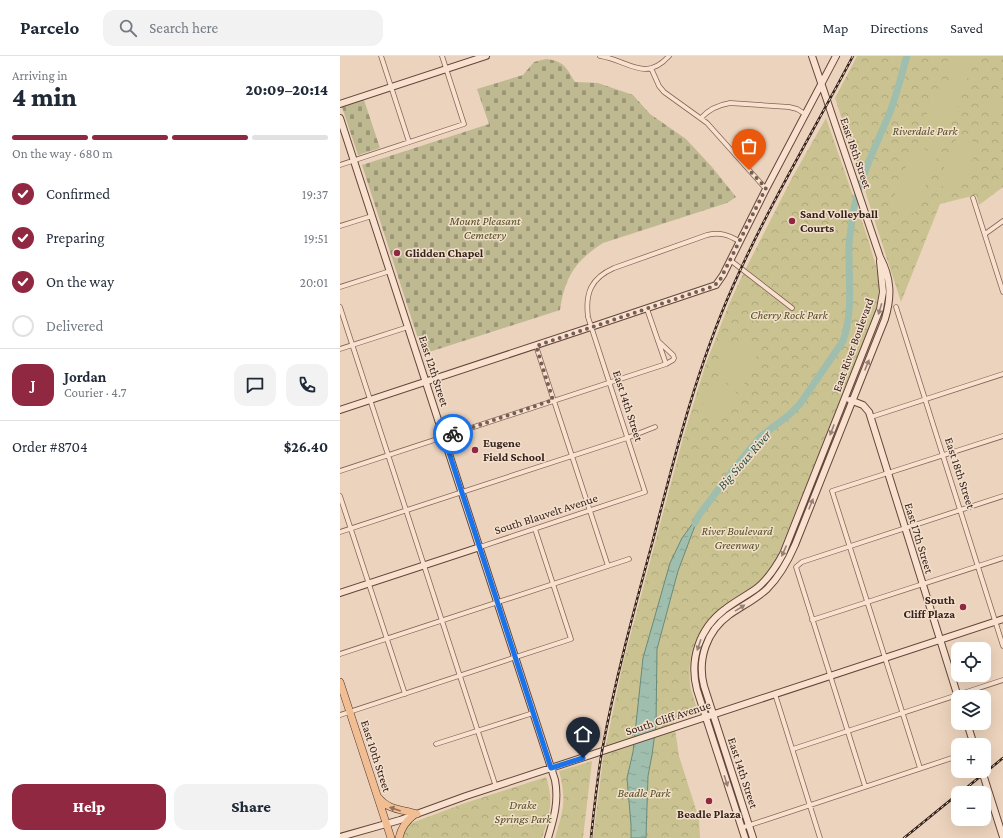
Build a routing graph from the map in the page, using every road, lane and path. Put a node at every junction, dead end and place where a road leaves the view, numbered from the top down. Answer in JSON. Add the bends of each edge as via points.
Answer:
{"nodes":[{"id":1,"x":381,"y":56,"type":"edge"},
{"id":2,"x":442,"y":56,"type":"edge"},
{"id":3,"x":486,"y":56,"type":"edge"},
{"id":4,"x":600,"y":56,"type":"edge"},
{"id":5,"x":669,"y":56,"type":"edge"},
{"id":6,"x":812,"y":56,"type":"edge"},
{"id":7,"x":836,"y":56,"type":"edge"},
{"id":8,"x":652,"y":68,"type":"junction"},
{"id":9,"x":447,"y":69,"type":"junction"},
{"id":10,"x":822,"y":84,"type":"junction"},
{"id":11,"x":391,"y":87,"type":"junction"},
{"id":12,"x":340,"y":104,"type":"edge"},
{"id":13,"x":805,"y":114,"type":"junction"},
{"id":14,"x":340,"y":118,"type":"edge"},
{"id":15,"x":701,"y":118,"type":"junction"},
{"id":16,"x":409,"y":142,"type":"junction"},
{"id":17,"x":354,"y":160,"type":"junction"},
{"id":18,"x":340,"y":165,"type":"edge"},
{"id":19,"x":766,"y":188,"type":"junction"},
{"id":20,"x":974,"y":198,"type":"dead end"},
{"id":21,"x":372,"y":216,"type":"junction"},
{"id":22,"x":1003,"y":220,"type":"edge"},
{"id":23,"x":340,"y":226,"type":"edge"},
{"id":24,"x":984,"y":234,"type":"junction"},
{"id":25,"x":739,"y":242,"type":"junction"},
{"id":26,"x":880,"y":257,"type":"junction"},
{"id":27,"x":730,"y":260,"type":"junction"},
{"id":28,"x":390,"y":271,"type":"junction"},
{"id":29,"x":1003,"y":273,"type":"edge"},
{"id":30,"x":997,"y":275,"type":"junction"},
{"id":31,"x":340,"y":288,"type":"edge"},
{"id":32,"x":1003,"y":292,"type":"edge"},
{"id":33,"x":340,"y":307,"type":"edge"},
{"id":34,"x":896,"y":307,"type":"dead end"},
{"id":35,"x":792,"y":308,"type":"dead end"},
{"id":36,"x":646,"y":309,"type":"junction"},
{"id":37,"x":408,"y":327,"type":"junction"},
{"id":38,"x":591,"y":327,"type":"junction"},
{"id":39,"x":658,"y":341,"type":"junction"},
{"id":40,"x":352,"y":345,"type":"junction"},
{"id":41,"x":536,"y":346,"type":"junction"},
{"id":42,"x":340,"y":349,"type":"edge"},
{"id":43,"x":666,"y":364,"type":"junction"},
{"id":44,"x":1003,"y":374,"type":"edge"},
{"id":45,"x":426,"y":382,"type":"junction"},
{"id":46,"x":609,"y":383,"type":"junction"},
{"id":47,"x":845,"y":399,"type":"junction"},
{"id":48,"x":370,"y":400,"type":"junction"},
{"id":49,"x":553,"y":400,"type":"junction"},
{"id":50,"x":925,"y":400,"type":"junction"},
{"id":51,"x":853,"y":401,"type":"junction"},
{"id":52,"x":340,"y":410,"type":"edge"},
{"id":53,"x":871,"y":418,"type":"junction"},
{"id":54,"x":655,"y":427,"type":"dead end"},
{"id":55,"x":1003,"y":436,"type":"edge"},
{"id":56,"x":444,"y":437,"type":"junction"},
{"id":57,"x":627,"y":438,"type":"junction"},
{"id":58,"x":388,"y":455,"type":"junction"},
{"id":59,"x":572,"y":455,"type":"junction"},
{"id":60,"x":943,"y":456,"type":"junction"},
{"id":61,"x":340,"y":470,"type":"edge"},
{"id":62,"x":888,"y":473,"type":"junction"},
{"id":63,"x":462,"y":492,"type":"junction"},
{"id":64,"x":645,"y":492,"type":"joint"},
{"id":65,"x":340,"y":496,"type":"edge"},
{"id":66,"x":1003,"y":496,"type":"edge"},
{"id":67,"x":405,"y":510,"type":"junction"},
{"id":68,"x":590,"y":511,"type":"junction"},
{"id":69,"x":960,"y":511,"type":"junction"},
{"id":70,"x":350,"y":528,"type":"junction"},
{"id":71,"x":535,"y":529,"type":"junction"},
{"id":72,"x":905,"y":529,"type":"junction"},
{"id":73,"x":340,"y":532,"type":"edge"},
{"id":74,"x":850,"y":546,"type":"junction"},
{"id":75,"x":480,"y":547,"type":"junction"},
{"id":76,"x":1003,"y":558,"type":"edge"},
{"id":77,"x":629,"y":559,"type":"dead end"},
{"id":78,"x":424,"y":565,"type":"junction"},
{"id":79,"x":608,"y":566,"type":"junction"},
{"id":80,"x":977,"y":566,"type":"junction"},
{"id":81,"x":369,"y":584,"type":"junction"},
{"id":82,"x":553,"y":584,"type":"junction"},
{"id":83,"x":922,"y":584,"type":"junction"},
{"id":84,"x":340,"y":593,"type":"edge"},
{"id":85,"x":498,"y":602,"type":"junction"},
{"id":86,"x":867,"y":602,"type":"junction"},
{"id":87,"x":1003,"y":619,"type":"edge"},
{"id":88,"x":812,"y":620,"type":"junction"},
{"id":89,"x":442,"y":621,"type":"junction"},
{"id":90,"x":995,"y":621,"type":"junction"},
{"id":91,"x":387,"y":639,"type":"junction"},
{"id":92,"x":940,"y":639,"type":"junction"},
{"id":93,"x":1003,"y":646,"type":"edge"},
{"id":94,"x":340,"y":654,"type":"edge"},
{"id":95,"x":516,"y":657,"type":"junction"},
{"id":96,"x":885,"y":658,"type":"junction"},
{"id":97,"x":694,"y":663,"type":"junction"},
{"id":98,"x":694,"y":674,"type":"junction"},
{"id":99,"x":460,"y":676,"type":"junction"},
{"id":100,"x":830,"y":676,"type":"junction"},
{"id":101,"x":1003,"y":680,"type":"edge"},
{"id":102,"x":340,"y":682,"type":"edge"},
{"id":103,"x":956,"y":690,"type":"edge"},
{"id":104,"x":975,"y":690,"type":"edge"},
{"id":105,"x":405,"y":694,"type":"junction"},
{"id":106,"x":775,"y":694,"type":"junction"},
{"id":107,"x":951,"y":698,"type":"edge"},
{"id":108,"x":726,"y":710,"type":"junction"},
{"id":109,"x":350,"y":712,"type":"junction"},
{"id":110,"x":533,"y":713,"type":"junction"},
{"id":111,"x":902,"y":713,"type":"junction"},
{"id":112,"x":340,"y":715,"type":"edge"},
{"id":113,"x":713,"y":715,"type":"junction"},
{"id":114,"x":706,"y":717,"type":"junction"},
{"id":115,"x":692,"y":722,"type":"junction"},
{"id":116,"x":477,"y":731,"type":"junction"},
{"id":117,"x":847,"y":731,"type":"junction"},
{"id":118,"x":436,"y":744,"type":"dead end"},
{"id":119,"x":793,"y":749,"type":"junction"},
{"id":120,"x":951,"y":758,"type":"edge"},
{"id":121,"x":728,"y":763,"type":"junction"},
{"id":122,"x":551,"y":768,"type":"junction"},
{"id":123,"x":920,"y":768,"type":"junction"},
{"id":124,"x":984,"y":778,"type":"edge"},
{"id":125,"x":496,"y":786,"type":"junction"},
{"id":126,"x":865,"y":786,"type":"junction"},
{"id":127,"x":377,"y":796,"type":"junction"},
{"id":128,"x":810,"y":805,"type":"junction"},
{"id":129,"x":415,"y":814,"type":"junction"},
{"id":130,"x":386,"y":824,"type":"junction"},
{"id":131,"x":749,"y":825,"type":"junction"},
{"id":132,"x":741,"y":828,"type":"junction"},
{"id":133,"x":340,"y":837,"type":"edge"},
{"id":134,"x":1003,"y":837,"type":"edge"},
{"id":135,"x":391,"y":838,"type":"edge"},
{"id":136,"x":399,"y":838,"type":"edge"},
{"id":137,"x":548,"y":838,"type":"edge"},
{"id":138,"x":745,"y":838,"type":"edge"},
{"id":139,"x":753,"y":838,"type":"edge"},
{"id":140,"x":820,"y":838,"type":"edge"}],
"edges":[{"from":1,"to":11,"type":"street"},
{"from":2,"to":9,"type":"street"},
{"from":3,"to":9,"type":"main road"},
{"from":4,"to":8,"type":"street","via":[[639,69]]},
{"from":5,"to":8,"type":"street"},
{"from":6,"to":10,"type":"main road","name":"East 18th Street"},
{"from":7,"to":10,"type":"main road"},
{"from":8,"to":15,"type":"street","via":[[664,92]]},
{"from":9,"to":11,"type":"main road"},
{"from":9,"to":16,"type":"street","via":[[464,124]]},
{"from":10,"to":13,"type":"main road"},
{"from":10,"to":26,"type":"main road","name":"East 18th Street"},
{"from":11,"to":12,"type":"main road"},
{"from":11,"to":16,"type":"street"},
{"from":13,"to":15,"type":"street","via":[[789,107],[730,103],[712,108]]},
{"from":13,"to":19,"type":"main road"},
{"from":14,"to":17,"type":"main road","name":"East 12th Street"},
{"from":15,"to":19,"type":"street"},
{"from":16,"to":17,"type":"street"},
{"from":17,"to":18,"type":"street"},
{"from":17,"to":21,"type":"main road","name":"East 12th Street"},
{"from":19,"to":25,"type":"main road"},
{"from":20,"to":24,"type":"street"},
{"from":21,"to":23,"type":"street"},
{"from":21,"to":28,"type":"main road","name":"East 12th Street"},
{"from":22,"to":24,"type":"street"},
{"from":24,"to":30,"type":"street"},
{"from":25,"to":27,"type":"main road"},
{"from":25,"to":38,"type":"street","name":"East 14th Street","via":[[727,235],[715,234],[600,275],[587,297]]},
{"from":26,"to":47,"type":"main road","name":"East River Boulevard","one_way":true,"via":[[882,304]]},
{"from":51,"to":26,"type":"main road","name":"East River Boulevard","one_way":true,"via":[[888,306],[889,280]]},
{"from":27,"to":35,"type":"street"},
{"from":27,"to":36,"type":"main road","via":[[719,282],[711,287]]},
{"from":28,"to":31,"type":"street"},
{"from":28,"to":37,"type":"main road","name":"East 12th Street"},
{"from":29,"to":30,"type":"street"},
{"from":30,"to":32,"type":"street"},
{"from":33,"to":40,"type":"street"},
{"from":34,"to":50,"type":"street","name":"East 18th Street"},
{"from":36,"to":38,"type":"main road"},
{"from":36,"to":39,"type":"street"},
{"from":37,"to":40,"type":"street"},
{"from":37,"to":45,"type":"main road","name":"East 12th Street"},
{"from":38,"to":41,"type":"main road"},
{"from":38,"to":46,"type":"street","name":"East 14th Street"},
{"from":39,"to":43,"type":"street"},
{"from":39,"to":43,"type":"street","via":[[673,355],[673,360]]},
{"from":40,"to":42,"type":"street"},
{"from":40,"to":48,"type":"street"},
{"from":41,"to":45,"type":"main road"},
{"from":41,"to":49,"type":"street"},
{"from":43,"to":46,"type":"street"},
{"from":44,"to":50,"type":"street"},
{"from":45,"to":48,"type":"main road"},
{"from":45,"to":56,"type":"main road","name":"East 12th Street"},
{"from":46,"to":49,"type":"street"},
{"from":46,"to":57,"type":"street","name":"East 14th Street"},
{"from":47,"to":51,"type":"main road","name":"East 17th Street"},
{"from":47,"to":97,"type":"main road","name":"East River Boulevard","one_way":true,"via":[[779,562],[758,588],[713,620],[700,639]]},
{"from":48,"to":52,"type":"main road"},
{"from":48,"to":58,"type":"street"},
{"from":49,"to":56,"type":"street"},
{"from":49,"to":59,"type":"street"},
{"from":50,"to":53,"type":"street"},
{"from":50,"to":60,"type":"street","name":"East 18th Street"},
{"from":51,"to":53,"type":"main road","name":"East 17th Street","via":[[865,406]]},
{"from":113,"to":51,"type":"main road","name":"East River Boulevard","one_way":true,"via":[[702,674],[707,642],[723,620],[762,593],[785,566]]},
{"from":53,"to":62,"type":"main road","name":"East 17th Street"},
{"from":54,"to":57,"type":"street"},
{"from":55,"to":60,"type":"street"},
{"from":56,"to":58,"type":"street"},
{"from":56,"to":63,"type":"main road","name":"East 12th Street"},
{"from":57,"to":59,"type":"street"},
{"from":57,"to":64,"type":"street","name":"East 14th Street"},
{"from":58,"to":61,"type":"street"},
{"from":58,"to":67,"type":"street"},
{"from":59,"to":63,"type":"street"},
{"from":59,"to":68,"type":"street"},
{"from":60,"to":62,"type":"street"},
{"from":60,"to":69,"type":"street","name":"East 18th Street"},
{"from":62,"to":72,"type":"main road","name":"East 17th Street"},
{"from":62,"to":74,"type":"street","via":[[832,491]]},
{"from":63,"to":67,"type":"street"},
{"from":63,"to":75,"type":"main road","name":"East 12th Street"},
{"from":64,"to":68,"type":"street","name":"South Blauvelt Avenue"},
{"from":65,"to":70,"type":"street"},
{"from":66,"to":69,"type":"street"},
{"from":67,"to":70,"type":"street"},
{"from":67,"to":78,"type":"street"},
{"from":68,"to":71,"type":"street","name":"South Blauvelt Avenue"},
{"from":68,"to":79,"type":"street"},
{"from":69,"to":72,"type":"street"},
{"from":69,"to":80,"type":"street","name":"East 18th Street"},
{"from":70,"to":73,"type":"street"},
{"from":70,"to":81,"type":"street"},
{"from":71,"to":75,"type":"street","name":"South Blauvelt Avenue"},
{"from":71,"to":82,"type":"street"},
{"from":72,"to":74,"type":"street"},
{"from":72,"to":83,"type":"main road","name":"East 17th Street"},
{"from":74,"to":86,"type":"street"},
{"from":74,"to":88,"type":"street","via":[[796,566]]},
{"from":75,"to":78,"type":"main road","name":"South Blauvelt Avenue"},
{"from":75,"to":85,"type":"main road","name":"East 12th Street"},
{"from":76,"to":80,"type":"street"},
{"from":77,"to":79,"type":"street"},
{"from":78,"to":81,"type":"main road","name":"South Blauvelt Avenue"},
{"from":78,"to":89,"type":"street"},
{"from":79,"to":82,"type":"street"},
{"from":80,"to":83,"type":"street"},
{"from":80,"to":90,"type":"street","name":"East 18th Street"},
{"from":81,"to":84,"type":"main road","name":"South Blauvelt Avenue"},
{"from":81,"to":91,"type":"street"},
{"from":82,"to":85,"type":"street"},
{"from":82,"to":95,"type":"street","via":[[571,639]]},
{"from":83,"to":86,"type":"street"},
{"from":83,"to":92,"type":"main road","name":"East 17th Street"},
{"from":85,"to":89,"type":"street"},
{"from":85,"to":95,"type":"main road","name":"East 12th Street"},
{"from":86,"to":88,"type":"street"},
{"from":86,"to":96,"type":"street"},
{"from":87,"to":90,"type":"main road","name":"South Cliff Avenue"},
{"from":88,"to":100,"type":"street"},
{"from":89,"to":91,"type":"street"},
{"from":89,"to":99,"type":"street"},
{"from":90,"to":92,"type":"main road","name":"South Cliff Avenue"},
{"from":90,"to":93,"type":"street","name":"East 18th Street"},
{"from":91,"to":94,"type":"street"},
{"from":91,"to":105,"type":"street"},
{"from":92,"to":96,"type":"main road","name":"South Cliff Avenue"},
{"from":92,"to":103,"type":"main road","name":"East 17th Street"},
{"from":95,"to":99,"type":"street"},
{"from":95,"to":110,"type":"main road","name":"East 12th Street"},
{"from":96,"to":100,"type":"main road","name":"South Cliff Avenue"},
{"from":96,"to":111,"type":"street"},
{"from":97,"to":98,"type":"main road","name":"East River Boulevard"},
{"from":97,"to":113,"type":"main road","via":[[706,708]]},
{"from":98,"to":114,"type":"main road","name":"East River Boulevard"},
{"from":98,"to":115,"type":"main road","via":[[691,679],[700,713]]},
{"from":99,"to":105,"type":"street"},
{"from":99,"to":116,"type":"street"},
{"from":100,"to":106,"type":"main road","name":"South Cliff Avenue"},
{"from":100,"to":117,"type":"street"},
{"from":101,"to":104,"type":"street"},
{"from":102,"to":109,"type":"main road","name":"East 10th Street"},
{"from":105,"to":109,"type":"street"},
{"from":106,"to":108,"type":"main road","name":"South Cliff Avenue"},
{"from":106,"to":119,"type":"street"},
{"from":107,"to":111,"type":"street"},
{"from":108,"to":113,"type":"main road","name":"South Cliff Avenue"},
{"from":108,"to":121,"type":"main road","via":[[719,721],[729,754]]},
{"from":109,"to":112,"type":"street"},
{"from":109,"to":127,"type":"main road","name":"East 10th Street"},
{"from":110,"to":116,"type":"street"},
{"from":110,"to":122,"type":"main road","name":"East 12th Street"},
{"from":111,"to":117,"type":"street"},
{"from":111,"to":123,"type":"street"},
{"from":113,"to":114,"type":"main road","name":"South Cliff Avenue"},
{"from":113,"to":121,"type":"main road","name":"East 14th Street"},
{"from":114,"to":115,"type":"main road","name":"South Cliff Avenue"},
{"from":114,"to":121,"type":"main road","via":[[713,725]]},
{"from":114,"to":132,"type":"main road","name":"East 14th Street","one_way":true},
{"from":115,"to":122,"type":"main road","name":"South Cliff Avenue"},
{"from":116,"to":118,"type":"street"},
{"from":116,"to":125,"type":"street"},
{"from":117,"to":119,"type":"street"},
{"from":117,"to":126,"type":"street"},
{"from":119,"to":128,"type":"street"},
{"from":120,"to":123,"type":"street"},
{"from":121,"to":131,"type":"main road","name":"East 14th Street"},
{"from":122,"to":125,"type":"main road","name":"South Cliff Avenue"},
{"from":122,"to":137,"type":"main road","name":"East 12th Street","via":[[557,800]]},
{"from":123,"to":126,"type":"street"},
{"from":124,"to":134,"type":"main road"},
{"from":125,"to":129,"type":"main road","name":"South Cliff Avenue"},
{"from":126,"to":128,"type":"street"},
{"from":129,"to":127,"type":"main road","one_way":true,"via":[[394,809],[384,804]]},
{"from":127,"to":130,"type":"main road","name":"East 10th Street"},
{"from":128,"to":131,"type":"street"},
{"from":128,"to":140,"type":"street"},
{"from":129,"to":130,"type":"main road","name":"South Cliff Avenue"},
{"from":129,"to":136,"type":"main road","via":[[401,830]]},
{"from":130,"to":133,"type":"main road","name":"South Cliff Avenue"},
{"from":130,"to":135,"type":"main road","name":"East 10th Street"},
{"from":131,"to":132,"type":"street"},
{"from":131,"to":139,"type":"main road","name":"East 14th Street"},
{"from":132,"to":138,"type":"main road","name":"East 14th Street"}]}
